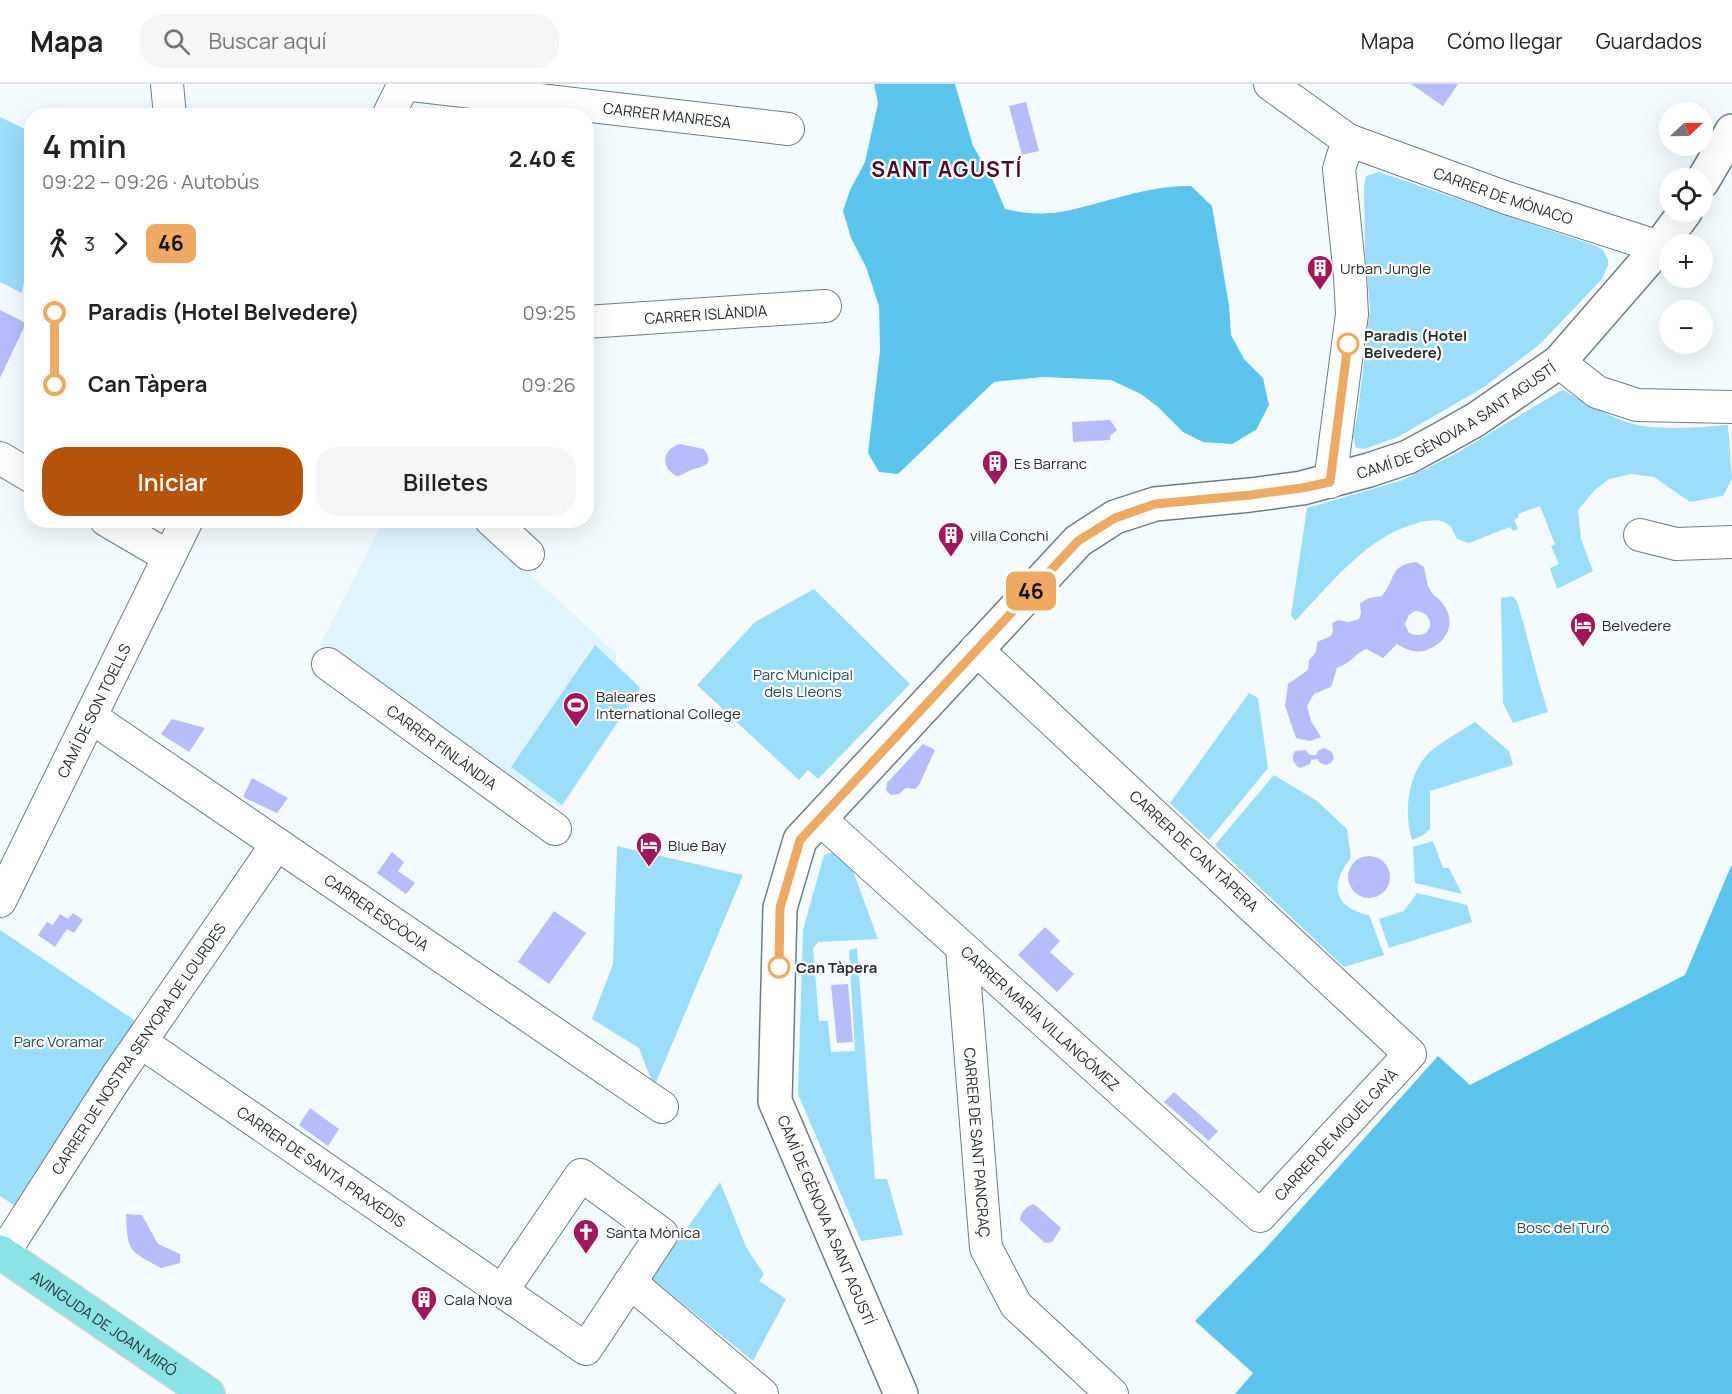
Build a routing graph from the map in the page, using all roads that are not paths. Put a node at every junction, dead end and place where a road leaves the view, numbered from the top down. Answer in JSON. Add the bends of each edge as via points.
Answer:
{"nodes":[{"id":1,"x":167,"y":84,"type":"edge"},
{"id":2,"x":404,"y":84,"type":"edge"},
{"id":3,"x":1270,"y":84,"type":"edge"},
{"id":4,"x":169,"y":108,"type":"edge"},
{"id":5,"x":392,"y":108,"type":"edge"},
{"id":6,"x":788,"y":129,"type":"dead end"},
{"id":7,"x":1732,"y":131,"type":"edge"},
{"id":8,"x":1348,"y":140,"type":"junction"},
{"id":9,"x":1710,"y":168,"type":"edge"},
{"id":10,"x":1659,"y":247,"type":"joint"},
{"id":11,"x":825,"y":306,"type":"dead end"},
{"id":12,"x":594,"y":320,"type":"edge"},
{"id":13,"x":1559,"y":362,"type":"junction"},
{"id":14,"x":1732,"y":407,"type":"edge"},
{"id":15,"x":0,"y":458,"type":"edge"},
{"id":16,"x":24,"y":472,"type":"edge"},
{"id":17,"x":1330,"y":482,"type":"junction"},
{"id":18,"x":119,"y":528,"type":"edge"},
{"id":19,"x":183,"y":528,"type":"edge"},
{"id":20,"x":500,"y":528,"type":"edge"},
{"id":21,"x":1640,"y":535,"type":"dead end"},
{"id":22,"x":1732,"y":542,"type":"edge"},
{"id":23,"x":528,"y":554,"type":"dead end"},
{"id":24,"x":169,"y":558,"type":"junction"},
{"id":25,"x":976,"y":649,"type":"junction"},
{"id":26,"x":328,"y":664,"type":"dead end"},
{"id":27,"x":91,"y":717,"type":"junction"},
{"id":28,"x":820,"y":819,"type":"junction"},
{"id":29,"x":555,"y":829,"type":"dead end"},
{"id":30,"x":276,"y":844,"type":"junction"},
{"id":31,"x":0,"y":901,"type":"edge"},
{"id":32,"x":962,"y":948,"type":"junction"},
{"id":33,"x":141,"y":1042,"type":"junction"},
{"id":34,"x":1410,"y":1054,"type":"joint"},
{"id":35,"x":662,"y":1107,"type":"dead end"},
{"id":36,"x":1260,"y":1216,"type":"joint"},
{"id":37,"x":1,"y":1253,"type":"edge"},
{"id":38,"x":630,"y":1282,"type":"junction"},
{"id":39,"x":502,"y":1291,"type":"junction"},
{"id":40,"x":208,"y":1394,"type":"edge"},
{"id":41,"x":762,"y":1394,"type":"edge"},
{"id":42,"x":901,"y":1394,"type":"edge"},
{"id":43,"x":1112,"y":1394,"type":"edge"}],
"edges":[{"from":1,"to":4,"type":"street"},
{"from":2,"to":5,"type":"street"},
{"from":2,"to":6,"type":"street","name":"CARRER MANRESA"},
{"from":3,"to":8,"type":"street","name":"CARRER DE MÒNACO"},
{"from":7,"to":9,"type":"street"},
{"from":8,"to":10,"type":"street","name":"CARRER DE MÒNACO","via":[[1507,198]]},
{"from":8,"to":17,"type":"street","via":[[1339,169],[1352,314]]},
{"from":10,"to":13,"type":"street","name":"CAMÍ DE GÈNOVA A SANT AGUSTÍ"},
{"from":11,"to":12,"type":"street","name":"CARRER ISLÀNDIA"},
{"from":13,"to":14,"type":"street","via":[[1597,392],[1637,405]]},
{"from":13,"to":17,"type":"street","name":"CAMÍ DE GÈNOVA A SANT AGUSTÍ","via":[[1475,420],[1408,457]]},
{"from":15,"to":16,"type":"street"},
{"from":17,"to":25,"type":"street","name":"CAMÍ DE GÈNOVA A SANT AGUSTÍ","via":[[1155,504],[1115,518],[1078,541]]},
{"from":18,"to":24,"type":"street"},
{"from":19,"to":24,"type":"street","name":"CAMÍ DE SON TOELLS"},
{"from":20,"to":23,"type":"street"},
{"from":21,"to":22,"type":"street","via":[[1676,544]]},
{"from":24,"to":27,"type":"street","name":"CAMÍ DE SON TOELLS"},
{"from":25,"to":28,"type":"street","name":"CAMÍ DE GÈNOVA A SANT AGUSTÍ"},
{"from":25,"to":34,"type":"street","name":"CARRER DE CAN TÀPERA"},
{"from":26,"to":29,"type":"street","name":"CARRER FINLÀNDIA"},
{"from":27,"to":30,"type":"street","name":"CARRER ESCÒCIA"},
{"from":27,"to":31,"type":"street","name":"CAMÍ DE SON TOELLS"},
{"from":28,"to":32,"type":"street","name":"CARRER MARÍA VILLANGÓMEZ"},
{"from":28,"to":42,"type":"street","name":"CAMÍ DE GÈNOVA A SANT AGUSTÍ","via":[[800,840],[780,908],[775,1101]]},
{"from":30,"to":33,"type":"street","name":"CARRER DE NOSTRA SENYORA DE LOURDES"},
{"from":30,"to":35,"type":"street","name":"CARRER ESCÒCIA"},
{"from":32,"to":36,"type":"street","name":"CARRER MARÍA VILLANGÓMEZ"},
{"from":32,"to":43,"type":"street","name":"CARRER DE SANT PANCRAÇ","via":[[986,1248],[1016,1305]]},
{"from":33,"to":37,"type":"street","name":"CARRER DE NOSTRA SENYORA DE LOURDES"},
{"from":33,"to":39,"type":"street","name":"CARRER DE SANTA PRAXEDIS"},
{"from":34,"to":36,"type":"street","name":"CARRER DE MIQUEL GAYÀ"},
{"from":37,"to":40,"type":"main road","name":"AVINGUDA DE JOAN MIRÓ"},
{"from":38,"to":39,"type":"street","name":"CARRER DE SANTA PRAXEDIS","via":[[586,1349]]},
{"from":38,"to":39,"type":"street","via":[[662,1233],[581,1175]]},
{"from":38,"to":41,"type":"street"}]}
